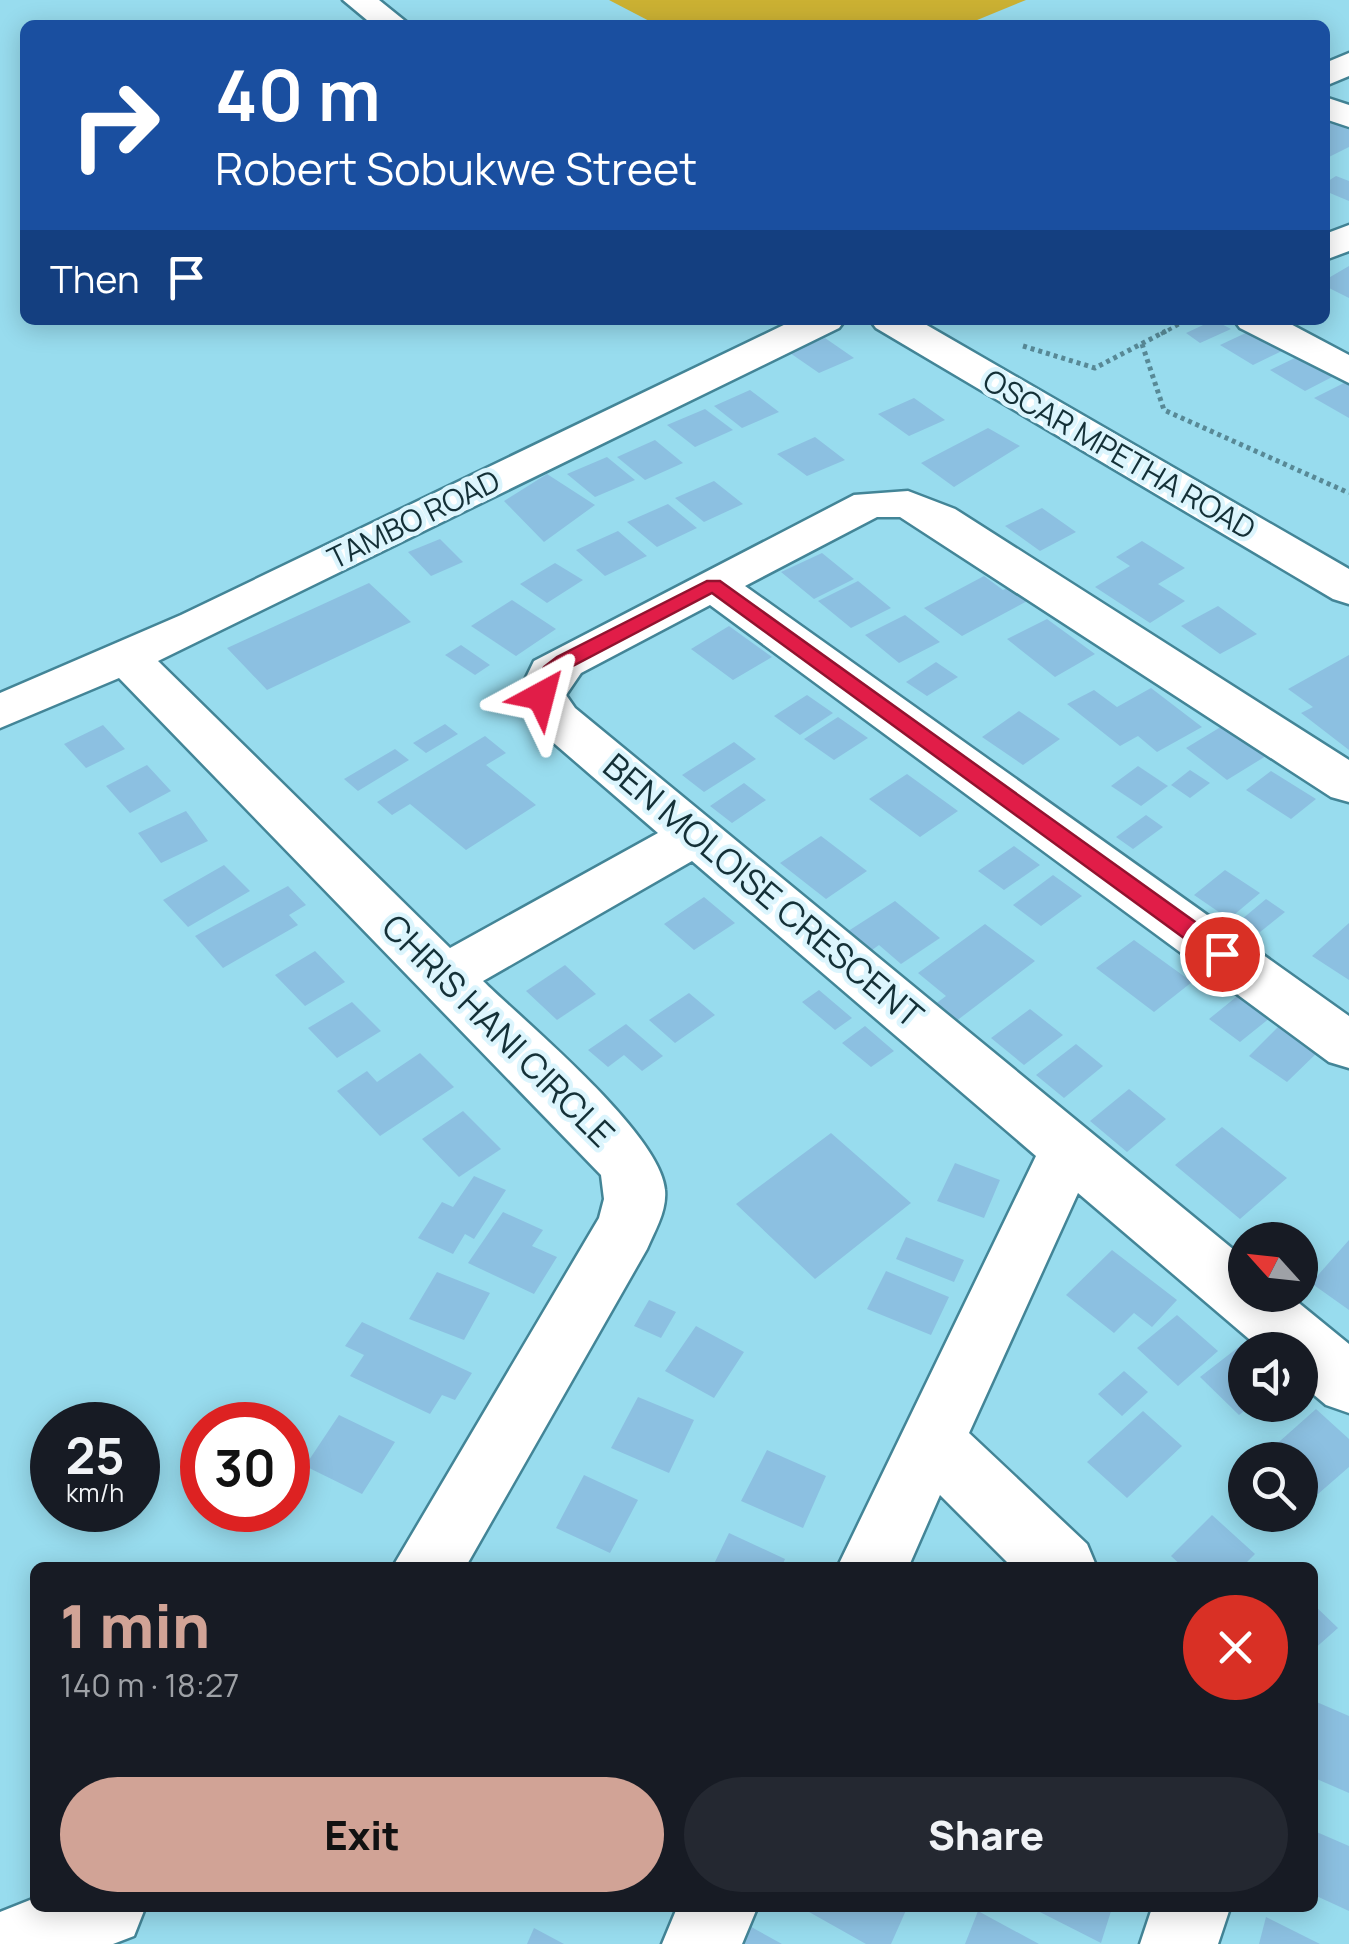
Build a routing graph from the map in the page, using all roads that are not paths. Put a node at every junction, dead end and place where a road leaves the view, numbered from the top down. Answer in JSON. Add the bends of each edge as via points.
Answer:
{"nodes":[{"id":1,"x":359,"y":0,"type":"edge"},
{"id":2,"x":387,"y":20,"type":"edge"},
{"id":3,"x":815,"y":325,"type":"edge"},
{"id":4,"x":899,"y":325,"type":"edge"},
{"id":5,"x":1264,"y":325,"type":"edge"},
{"id":6,"x":1349,"y":370,"type":"edge"},
{"id":7,"x":713,"y":585,"type":"junction"},
{"id":8,"x":1349,"y":589,"type":"edge"},
{"id":9,"x":126,"y":658,"type":"junction"},
{"id":10,"x":0,"y":712,"type":"edge"},
{"id":11,"x":1349,"y":784,"type":"edge"},
{"id":12,"x":696,"y":834,"type":"junction"},
{"id":13,"x":444,"y":977,"type":"junction"},
{"id":14,"x":1349,"y":1046,"type":"edge"},
{"id":15,"x":1069,"y":1148,"type":"junction"},
{"id":16,"x":1349,"y":1384,"type":"edge"},
{"id":17,"x":930,"y":1440,"type":"junction"},
{"id":18,"x":431,"y":1562,"type":"edge"},
{"id":19,"x":875,"y":1562,"type":"edge"},
{"id":20,"x":1056,"y":1562,"type":"edge"},
{"id":21,"x":96,"y":1912,"type":"edge"},
{"id":22,"x":716,"y":1912,"type":"edge"},
{"id":23,"x":1190,"y":1912,"type":"edge"},
{"id":24,"x":18,"y":1944,"type":"edge"},
{"id":25,"x":701,"y":1944,"type":"edge"},
{"id":26,"x":1180,"y":1944,"type":"edge"}],
"edges":[{"from":1,"to":2,"type":"street"},
{"from":3,"to":9,"type":"street","name":"TAMBO ROAD"},
{"from":4,"to":8,"type":"street","name":"OSCAR MPETHA ROAD"},
{"from":5,"to":6,"type":"street"},
{"from":7,"to":11,"type":"street","name":"BEN MOLOISE CRESCENT","via":[[869,504],[908,504]]},
{"from":7,"to":12,"type":"street","name":"BEN MOLOISE CRESCENT","via":[[564,662],[551,672],[541,696],[558,720]]},
{"from":7,"to":14,"type":"street"},
{"from":9,"to":10,"type":"street","name":"TAMBO ROAD"},
{"from":9,"to":13,"type":"street","name":"CHRIS HANI CIRCLE"},
{"from":12,"to":13,"type":"street"},
{"from":12,"to":15,"type":"street","name":"BEN MOLOISE CRESCENT"},
{"from":13,"to":18,"type":"street","name":"CHRIS HANI CIRCLE","via":[[619,1152],[637,1192],[625,1230]]},
{"from":15,"to":16,"type":"street","name":"BEN MOLOISE CRESCENT"},
{"from":15,"to":17,"type":"street"},
{"from":17,"to":19,"type":"street"},
{"from":17,"to":20,"type":"street"},
{"from":21,"to":24,"type":"street"},
{"from":22,"to":25,"type":"street"},
{"from":23,"to":26,"type":"street"}]}
